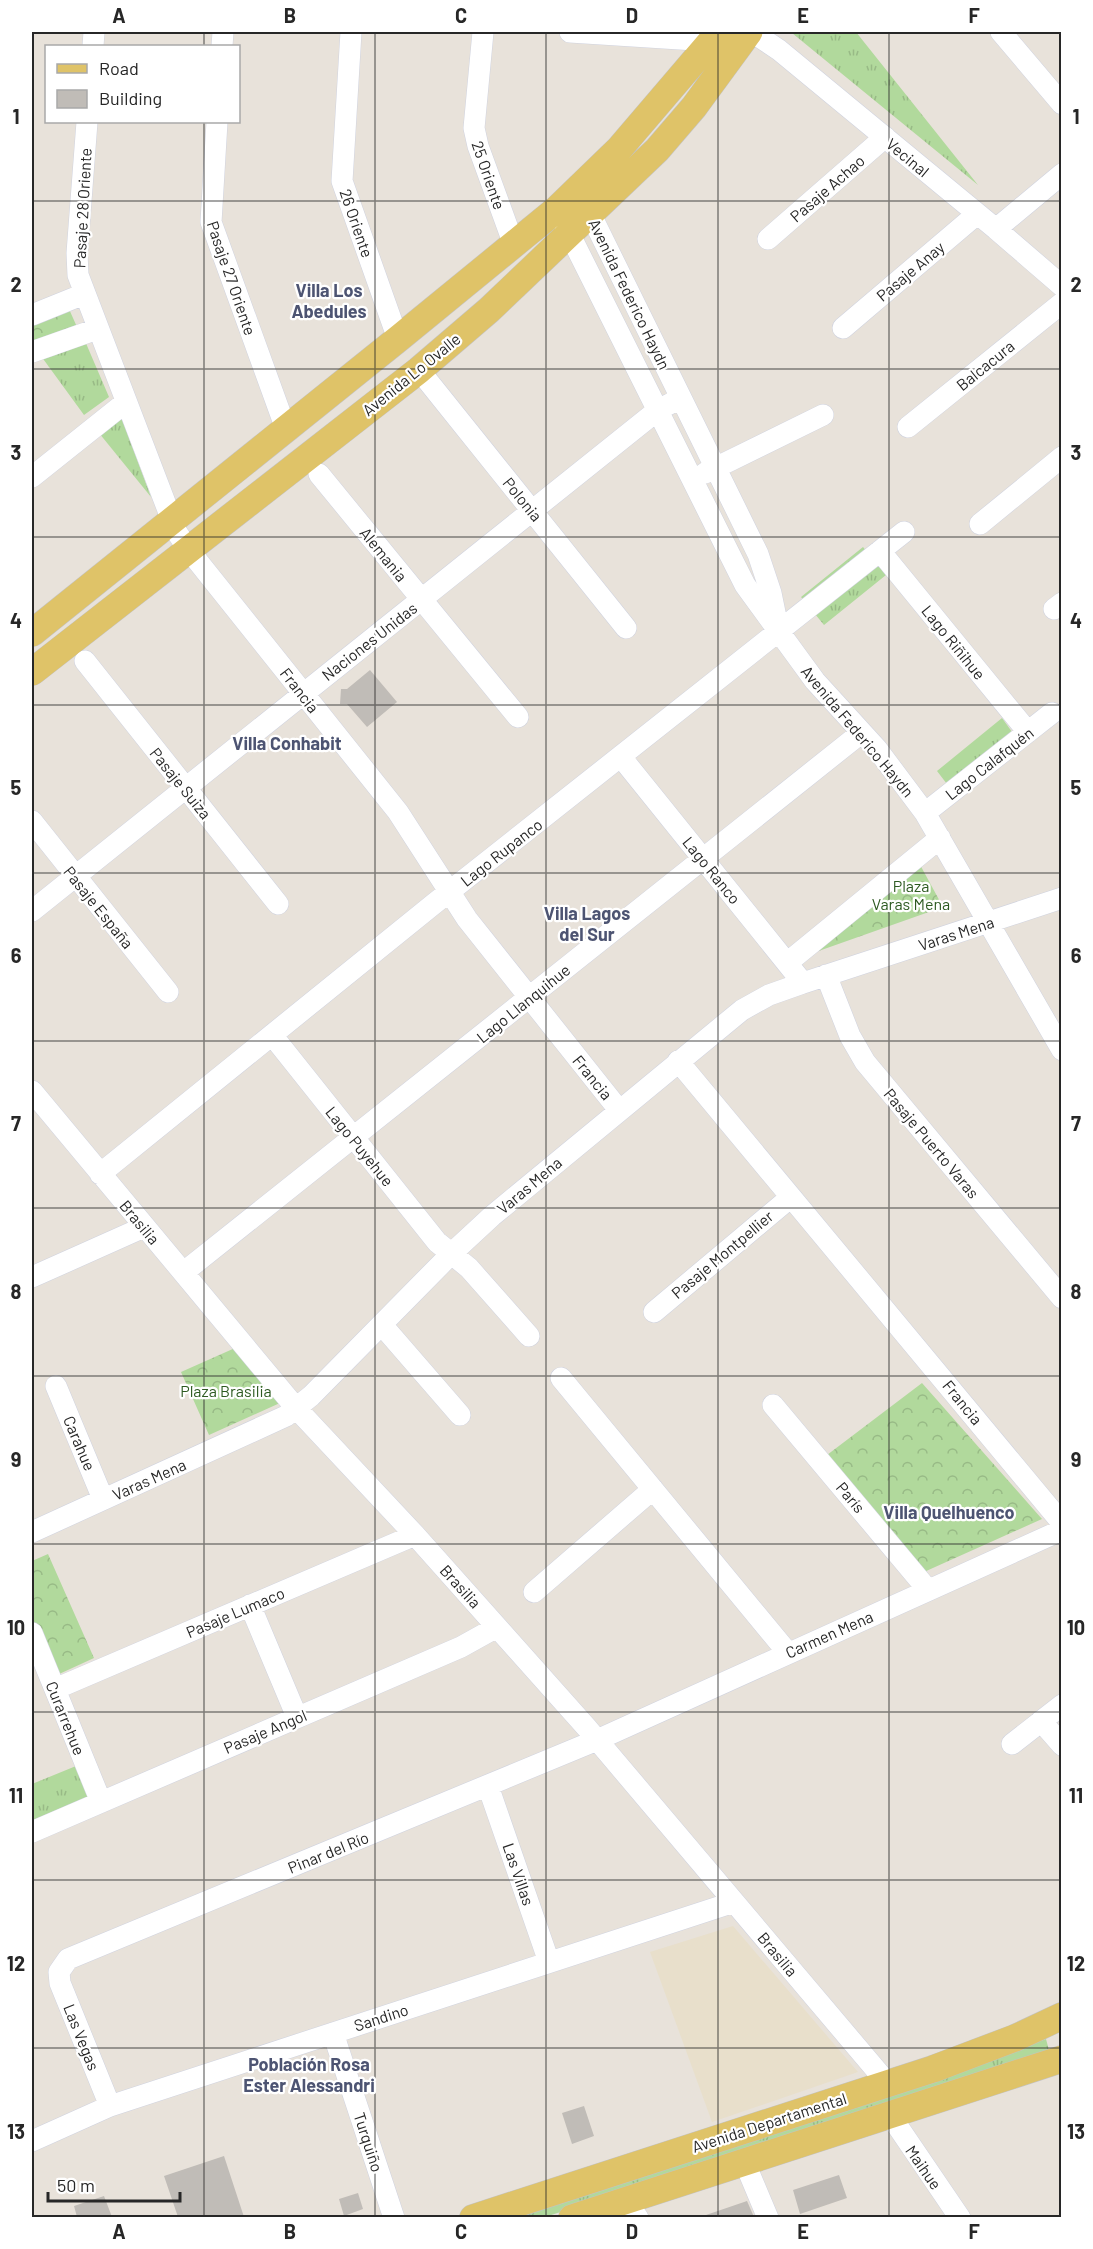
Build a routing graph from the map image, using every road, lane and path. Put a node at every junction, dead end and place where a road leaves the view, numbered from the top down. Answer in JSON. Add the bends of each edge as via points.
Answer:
{"nodes":[{"id":1,"x":351,"y":32,"type":"edge"},
{"id":2,"x":483,"y":32,"type":"edge"},
{"id":3,"x":570,"y":32,"type":"edge"},
{"id":4,"x":749,"y":32,"type":"edge"},
{"id":5,"x":1001,"y":32,"type":"edge"},
{"id":6,"x":715,"y":36,"type":"edge"},
{"id":7,"x":1062,"y":104,"type":"edge"},
{"id":8,"x":87,"y":123,"type":"edge"},
{"id":9,"x":217,"y":123,"type":"edge"},
{"id":10,"x":885,"y":137,"type":"junction"},
{"id":11,"x":1062,"y":174,"type":"edge"},
{"id":12,"x":578,"y":190,"type":"junction"},
{"id":13,"x":557,"y":209,"type":"junction"},
{"id":14,"x":977,"y":214,"type":"junction"},
{"id":15,"x":591,"y":215,"type":"junction"},
{"id":16,"x":996,"y":229,"type":"junction"},
{"id":17,"x":570,"y":234,"type":"junction"},
{"id":18,"x":768,"y":239,"type":"dead end"},
{"id":19,"x":514,"y":244,"type":"junction"},
{"id":20,"x":1062,"y":286,"type":"edge"},
{"id":21,"x":84,"y":294,"type":"junction"},
{"id":22,"x":1062,"y":303,"type":"edge"},
{"id":23,"x":32,"y":315,"type":"edge"},
{"id":24,"x":641,"y":315,"type":"junction"},
{"id":25,"x":617,"y":327,"type":"junction"},
{"id":26,"x":843,"y":328,"type":"dead end"},
{"id":27,"x":97,"y":329,"type":"junction"},
{"id":28,"x":398,"y":339,"type":"junction"},
{"id":29,"x":32,"y":352,"type":"edge"},
{"id":30,"x":419,"y":370,"type":"junction"},
{"id":31,"x":681,"y":398,"type":"junction"},
{"id":32,"x":126,"y":402,"type":"junction"},
{"id":33,"x":658,"y":410,"type":"junction"},
{"id":34,"x":823,"y":415,"type":"dead end"},
{"id":35,"x":908,"y":427,"type":"dead end"},
{"id":36,"x":286,"y":429,"type":"junction"},
{"id":37,"x":1062,"y":457,"type":"edge"},
{"id":38,"x":716,"y":468,"type":"junction"},
{"id":39,"x":319,"y":474,"type":"dead end"},
{"id":40,"x":32,"y":477,"type":"edge"},
{"id":41,"x":692,"y":479,"type":"junction"},
{"id":42,"x":532,"y":511,"type":"junction"},
{"id":43,"x":171,"y":521,"type":"junction"},
{"id":44,"x":980,"y":524,"type":"dead end"},
{"id":45,"x":904,"y":532,"type":"dead end"},
{"id":46,"x":188,"y":549,"type":"junction"},
{"id":47,"x":880,"y":551,"type":"junction"},
{"id":48,"x":421,"y":599,"type":"junction"},
{"id":49,"x":626,"y":628,"type":"dead end"},
{"id":50,"x":778,"y":631,"type":"junction"},
{"id":51,"x":32,"y":633,"type":"edge"},
{"id":52,"x":84,"y":661,"type":"dead end"},
{"id":53,"x":32,"y":672,"type":"edge"},
{"id":54,"x":303,"y":693,"type":"junction"},
{"id":55,"x":1052,"y":713,"type":"dead end"},
{"id":56,"x":518,"y":717,"type":"dead end"},
{"id":57,"x":1028,"y":732,"type":"junction"},
{"id":58,"x":861,"y":733,"type":"junction"},
{"id":59,"x":621,"y":757,"type":"junction"},
{"id":60,"x":185,"y":788,"type":"junction"},
{"id":61,"x":925,"y":813,"type":"junction"},
{"id":62,"x":32,"y":821,"type":"edge"},
{"id":63,"x":940,"y":838,"type":"junction"},
{"id":64,"x":703,"y":859,"type":"junction"},
{"id":65,"x":75,"y":876,"type":"junction"},
{"id":66,"x":449,"y":893,"type":"junction"},
{"id":67,"x":1062,"y":898,"type":"edge"},
{"id":68,"x":278,"y":904,"type":"dead end"},
{"id":69,"x":32,"y":911,"type":"edge"},
{"id":70,"x":989,"y":922,"type":"junction"},
{"id":71,"x":787,"y":963,"type":"junction"},
{"id":72,"x":826,"y":975,"type":"junction"},
{"id":73,"x":803,"y":983,"type":"junction"},
{"id":74,"x":168,"y":992,"type":"dead end"},
{"id":75,"x":529,"y":997,"type":"junction"},
{"id":76,"x":272,"y":1035,"type":"junction"},
{"id":77,"x":1062,"y":1050,"type":"edge"},
{"id":78,"x":678,"y":1061,"type":"junction"},
{"id":79,"x":32,"y":1091,"type":"edge"},
{"id":80,"x":619,"y":1110,"type":"junction"},
{"id":81,"x":39,"y":1112,"type":"edge"},
{"id":82,"x":353,"y":1138,"type":"junction"},
{"id":83,"x":100,"y":1174,"type":"junction"},
{"id":84,"x":791,"y":1197,"type":"junction"},
{"id":85,"x":144,"y":1227,"type":"junction"},
{"id":86,"x":452,"y":1253,"type":"junction"},
{"id":87,"x":184,"y":1272,"type":"junction"},
{"id":88,"x":32,"y":1277,"type":"edge"},
{"id":89,"x":1059,"y":1290,"type":"edge"},
{"id":90,"x":654,"y":1312,"type":"dead end"},
{"id":91,"x":382,"y":1325,"type":"junction"},
{"id":92,"x":529,"y":1336,"type":"dead end"},
{"id":93,"x":561,"y":1378,"type":"dead end"},
{"id":94,"x":56,"y":1386,"type":"dead end"},
{"id":95,"x":773,"y":1405,"type":"dead end"},
{"id":96,"x":296,"y":1408,"type":"junction"},
{"id":97,"x":460,"y":1415,"type":"dead end"},
{"id":98,"x":653,"y":1489,"type":"junction"},
{"id":99,"x":103,"y":1499,"type":"junction"},
{"id":100,"x":1062,"y":1523,"type":"edge"},
{"id":101,"x":1062,"y":1530,"type":"edge"},
{"id":102,"x":32,"y":1532,"type":"edge"},
{"id":103,"x":415,"y":1534,"type":"junction"},
{"id":104,"x":928,"y":1590,"type":"junction"},
{"id":105,"x":534,"y":1592,"type":"dead end"},
{"id":106,"x":250,"y":1605,"type":"junction"},
{"id":107,"x":497,"y":1627,"type":"junction"},
{"id":108,"x":32,"y":1633,"type":"edge"},
{"id":109,"x":788,"y":1653,"type":"junction"},
{"id":110,"x":55,"y":1689,"type":"junction"},
{"id":111,"x":1062,"y":1705,"type":"edge"},
{"id":112,"x":297,"y":1717,"type":"junction"},
{"id":113,"x":1041,"y":1721,"type":"junction"},
{"id":114,"x":597,"y":1740,"type":"junction"},
{"id":115,"x":1012,"y":1744,"type":"dead end"},
{"id":116,"x":1062,"y":1745,"type":"edge"},
{"id":117,"x":488,"y":1786,"type":"junction"},
{"id":118,"x":101,"y":1802,"type":"junction"},
{"id":119,"x":32,"y":1832,"type":"edge"},
{"id":120,"x":734,"y":1902,"type":"junction"},
{"id":121,"x":549,"y":1962,"type":"junction"},
{"id":122,"x":61,"y":1967,"type":"joint"},
{"id":123,"x":1062,"y":2016,"type":"edge"},
{"id":124,"x":333,"y":2033,"type":"junction"},
{"id":125,"x":1062,"y":2059,"type":"edge"},
{"id":126,"x":888,"y":2084,"type":"junction"},
{"id":127,"x":110,"y":2106,"type":"junction"},
{"id":128,"x":890,"y":2115,"type":"junction"},
{"id":129,"x":32,"y":2141,"type":"edge"},
{"id":130,"x":744,"y":2161,"type":"junction"},
{"id":131,"x":632,"y":2209,"type":"edge"},
{"id":132,"x":394,"y":2217,"type":"edge"},
{"id":133,"x":473,"y":2217,"type":"edge"},
{"id":134,"x":572,"y":2217,"type":"edge"},
{"id":135,"x":768,"y":2217,"type":"edge"},
{"id":136,"x":960,"y":2217,"type":"edge"}],
"edges":[{"from":1,"to":28,"type":"street","name":"26 Oriente","via":[[342,181]]},
{"from":2,"to":19,"type":"street","name":"25 Oriente","via":[[475,137]]},
{"from":3,"to":6,"type":"street"},
{"from":4,"to":6,"type":"street"},
{"from":4,"to":10,"type":"street","name":"Vecinal","via":[[779,50]]},
{"from":4,"to":15,"type":"main road","name":"Avenida Lo Ovalle","via":[[675,130]]},
{"from":5,"to":7,"type":"street"},
{"from":6,"to":12,"type":"main road","via":[[633,135]]},
{"from":8,"to":21,"type":"street","name":"Pasaje 28 Oriente","via":[[76,264]]},
{"from":9,"to":36,"type":"street","name":"Pasaje 27 Oriente","via":[[210,215],[213,231]]},
{"from":10,"to":14,"type":"street","name":"Vecinal"},
{"from":10,"to":18,"type":"street","name":"Pasaje Achao"},
{"from":11,"to":16,"type":"street"},
{"from":12,"to":13,"type":"main road"},
{"from":12,"to":15,"type":"street","name":"Avenida Federico Haydn"},
{"from":13,"to":17,"type":"street","name":"Avenida Federico Haydn"},
{"from":13,"to":19,"type":"main road"},
{"from":14,"to":16,"type":"street","name":"Vecinal"},
{"from":14,"to":26,"type":"street","name":"Pasaje Anay"},
{"from":15,"to":17,"type":"main road","name":"Avenida Lo Ovalle"},
{"from":15,"to":24,"type":"street","name":"Avenida Federico Haydn"},
{"from":16,"to":20,"type":"street","name":"Vecinal"},
{"from":17,"to":25,"type":"street","name":"Avenida Federico Haydn"},
{"from":17,"to":30,"type":"main road","name":"Avenida Lo Ovalle"},
{"from":19,"to":28,"type":"main road"},
{"from":21,"to":23,"type":"street"},
{"from":21,"to":27,"type":"street","name":"Francia"},
{"from":22,"to":35,"type":"street","name":"Balcacura"},
{"from":24,"to":25,"type":"street"},
{"from":24,"to":31,"type":"street","name":"Avenida Federico Haydn"},
{"from":25,"to":33,"type":"street","name":"Avenida Federico Haydn"},
{"from":27,"to":29,"type":"street"},
{"from":27,"to":32,"type":"street","name":"Francia"},
{"from":28,"to":36,"type":"main road"},
{"from":30,"to":42,"type":"street","name":"Polonia"},
{"from":30,"to":46,"type":"main road","name":"Avenida Lo Ovalle"},
{"from":31,"to":33,"type":"street","name":"Naciones Unidas"},
{"from":31,"to":38,"type":"street","name":"Avenida Federico Haydn"},
{"from":32,"to":40,"type":"street"},
{"from":32,"to":43,"type":"street","name":"Francia"},
{"from":33,"to":41,"type":"street","name":"Avenida Federico Haydn"},
{"from":33,"to":42,"type":"street","name":"Naciones Unidas"},
{"from":34,"to":38,"type":"street"},
{"from":36,"to":43,"type":"main road"},
{"from":37,"to":44,"type":"street"},
{"from":38,"to":41,"type":"street"},
{"from":38,"to":50,"type":"street","name":"Avenida Federico Haydn","via":[[766,573]]},
{"from":39,"to":48,"type":"street","name":"Alemania"},
{"from":41,"to":50,"type":"street","name":"Avenida Federico Haydn","via":[[745,585]]},
{"from":42,"to":48,"type":"street","name":"Naciones Unidas"},
{"from":42,"to":49,"type":"street","name":"Polonia"},
{"from":43,"to":46,"type":"street","name":"Francia"},
{"from":43,"to":51,"type":"main road"},
{"from":45,"to":47,"type":"street","name":"Lago Rupanco"},
{"from":46,"to":53,"type":"main road","name":"Avenida Lo Ovalle"},
{"from":46,"to":54,"type":"street","name":"Francia"},
{"from":47,"to":50,"type":"street","name":"Lago Rupanco"},
{"from":47,"to":57,"type":"street","name":"Lago Riñihue"},
{"from":48,"to":54,"type":"street","name":"Naciones Unidas"},
{"from":48,"to":56,"type":"street","name":"Alemania"},
{"from":50,"to":58,"type":"street","name":"Avenida Federico Haydn"},
{"from":50,"to":59,"type":"street","name":"Lago Rupanco"},
{"from":52,"to":60,"type":"street","name":"Pasaje Suiza"},
{"from":54,"to":60,"type":"street","name":"Naciones Unidas"},
{"from":54,"to":66,"type":"street","name":"Francia","via":[[407,825]]},
{"from":55,"to":57,"type":"street","name":"Lago Calafquén"},
{"from":57,"to":61,"type":"street","name":"Lago Calafquén"},
{"from":58,"to":61,"type":"street","name":"Avenida Federico Haydn"},
{"from":58,"to":64,"type":"street","name":"Lago Llanquihue"},
{"from":59,"to":64,"type":"street","name":"Lago Ranco"},
{"from":59,"to":66,"type":"street","name":"Lago Rupanco"},
{"from":60,"to":65,"type":"street","name":"Naciones Unidas"},
{"from":60,"to":68,"type":"street","name":"Pasaje Suiza"},
{"from":61,"to":63,"type":"street","name":"Avenida Federico Haydn"},
{"from":62,"to":65,"type":"street","name":"Pasaje España"},
{"from":63,"to":70,"type":"street","name":"Avenida Federico Haydn"},
{"from":63,"to":71,"type":"street"},
{"from":64,"to":71,"type":"street","name":"Lago Ranco"},
{"from":64,"to":75,"type":"street","name":"Lago Llanquihue"},
{"from":65,"to":69,"type":"street","name":"Naciones Unidas"},
{"from":65,"to":74,"type":"street","name":"Pasaje España"},
{"from":66,"to":75,"type":"street","name":"Francia"},
{"from":66,"to":76,"type":"street","name":"Lago Rupanco"},
{"from":67,"to":70,"type":"street","name":"Varas Mena"},
{"from":70,"to":72,"type":"street","name":"Varas Mena"},
{"from":70,"to":77,"type":"street","name":"Avenida Federico Haydn"},
{"from":71,"to":73,"type":"street","name":"Lago Ranco"},
{"from":72,"to":73,"type":"street","name":"Varas Mena"},
{"from":72,"to":89,"type":"street","name":"Pasaje Puerto Varas","via":[[850,1036],[865,1062]]},
{"from":73,"to":78,"type":"street","name":"Varas Mena","via":[[742,1010]]},
{"from":75,"to":80,"type":"street","name":"Francia"},
{"from":75,"to":82,"type":"street","name":"Lago Llanquihue"},
{"from":76,"to":82,"type":"street","name":"Lago Puyehue"},
{"from":76,"to":83,"type":"street","name":"Lago Rupanco"},
{"from":78,"to":80,"type":"street","name":"Varas Mena"},
{"from":78,"to":84,"type":"street","name":"Francia"},
{"from":79,"to":81,"type":"street","name":"Brasilia"},
{"from":80,"to":86,"type":"street","name":"Varas Mena"},
{"from":81,"to":83,"type":"street","name":"Brasilia"},
{"from":82,"to":86,"type":"street","name":"Lago Puyehue","via":[[437,1242]]},
{"from":82,"to":87,"type":"street","name":"Lago Llanquihue"},
{"from":83,"to":85,"type":"street","name":"Brasilia"},
{"from":84,"to":90,"type":"street","name":"Pasaje Montpellier"},
{"from":84,"to":100,"type":"street","name":"Francia"},
{"from":85,"to":87,"type":"street","name":"Brasilia"},
{"from":85,"to":88,"type":"street"},
{"from":86,"to":91,"type":"street","name":"Varas Mena"},
{"from":86,"to":92,"type":"street","name":"Lago Puyehue"},
{"from":87,"to":96,"type":"street","name":"Brasilia"},
{"from":91,"to":96,"type":"street","name":"Varas Mena"},
{"from":91,"to":97,"type":"street"},
{"from":93,"to":98,"type":"street"},
{"from":94,"to":99,"type":"street","name":"Carahue"},
{"from":95,"to":104,"type":"street","name":"París"},
{"from":96,"to":99,"type":"street","name":"Varas Mena","via":[[273,1423]]},
{"from":96,"to":103,"type":"street","name":"Brasilia"},
{"from":98,"to":105,"type":"street"},
{"from":98,"to":109,"type":"street"},
{"from":99,"to":102,"type":"street","name":"Varas Mena"},
{"from":101,"to":104,"type":"street","name":"Carmen Mena"},
{"from":103,"to":106,"type":"street","name":"Pasaje Lumaco"},
{"from":103,"to":107,"type":"street","name":"Brasilia"},
{"from":104,"to":109,"type":"street","name":"Carmen Mena"},
{"from":106,"to":110,"type":"street","name":"Pasaje Lumaco"},
{"from":106,"to":112,"type":"street"},
{"from":107,"to":112,"type":"street","name":"Pasaje Angol","via":[[462,1647]]},
{"from":107,"to":114,"type":"street","name":"Brasilia"},
{"from":108,"to":110,"type":"street","name":"Curarrehue"},
{"from":109,"to":114,"type":"street","name":"Carmen Mena"},
{"from":110,"to":118,"type":"street","name":"Curarrehue"},
{"from":111,"to":113,"type":"street"},
{"from":112,"to":118,"type":"street","name":"Pasaje Angol"},
{"from":113,"to":115,"type":"street"},
{"from":113,"to":116,"type":"street"},
{"from":114,"to":117,"type":"street","name":"Pinar del Río"},
{"from":114,"to":120,"type":"street","name":"Brasilia"},
{"from":117,"to":121,"type":"street","name":"Las Villas"},
{"from":117,"to":122,"type":"street","name":"Pinar del Río","via":[[72,1957]]},
{"from":118,"to":119,"type":"street","name":"Pasaje Angol"},
{"from":120,"to":121,"type":"street","name":"Sandino"},
{"from":120,"to":126,"type":"street","name":"Brasilia"},
{"from":121,"to":124,"type":"street","name":"Sandino"},
{"from":122,"to":127,"type":"street","name":"Las Vegas","via":[[60,1983]]},
{"from":123,"to":126,"type":"main road","name":"Avenida Departamental","via":[[974,2054]]},
{"from":124,"to":127,"type":"street","name":"Sandino"},
{"from":124,"to":132,"type":"street","name":"Turquiño"},
{"from":125,"to":128,"type":"main road","name":"Avenida Departamental"},
{"from":126,"to":133,"type":"main road","name":"Avenida Departamental"},
{"from":127,"to":129,"type":"street","name":"Sandino"},
{"from":128,"to":130,"type":"main road","name":"Avenida Departamental"},
{"from":128,"to":136,"type":"street","name":"Maihue"},
{"from":130,"to":131,"type":"main road","name":"Avenida Departamental"},
{"from":130,"to":135,"type":"street"},
{"from":131,"to":134,"type":"main road","name":"Avenida Departamental"}]}
